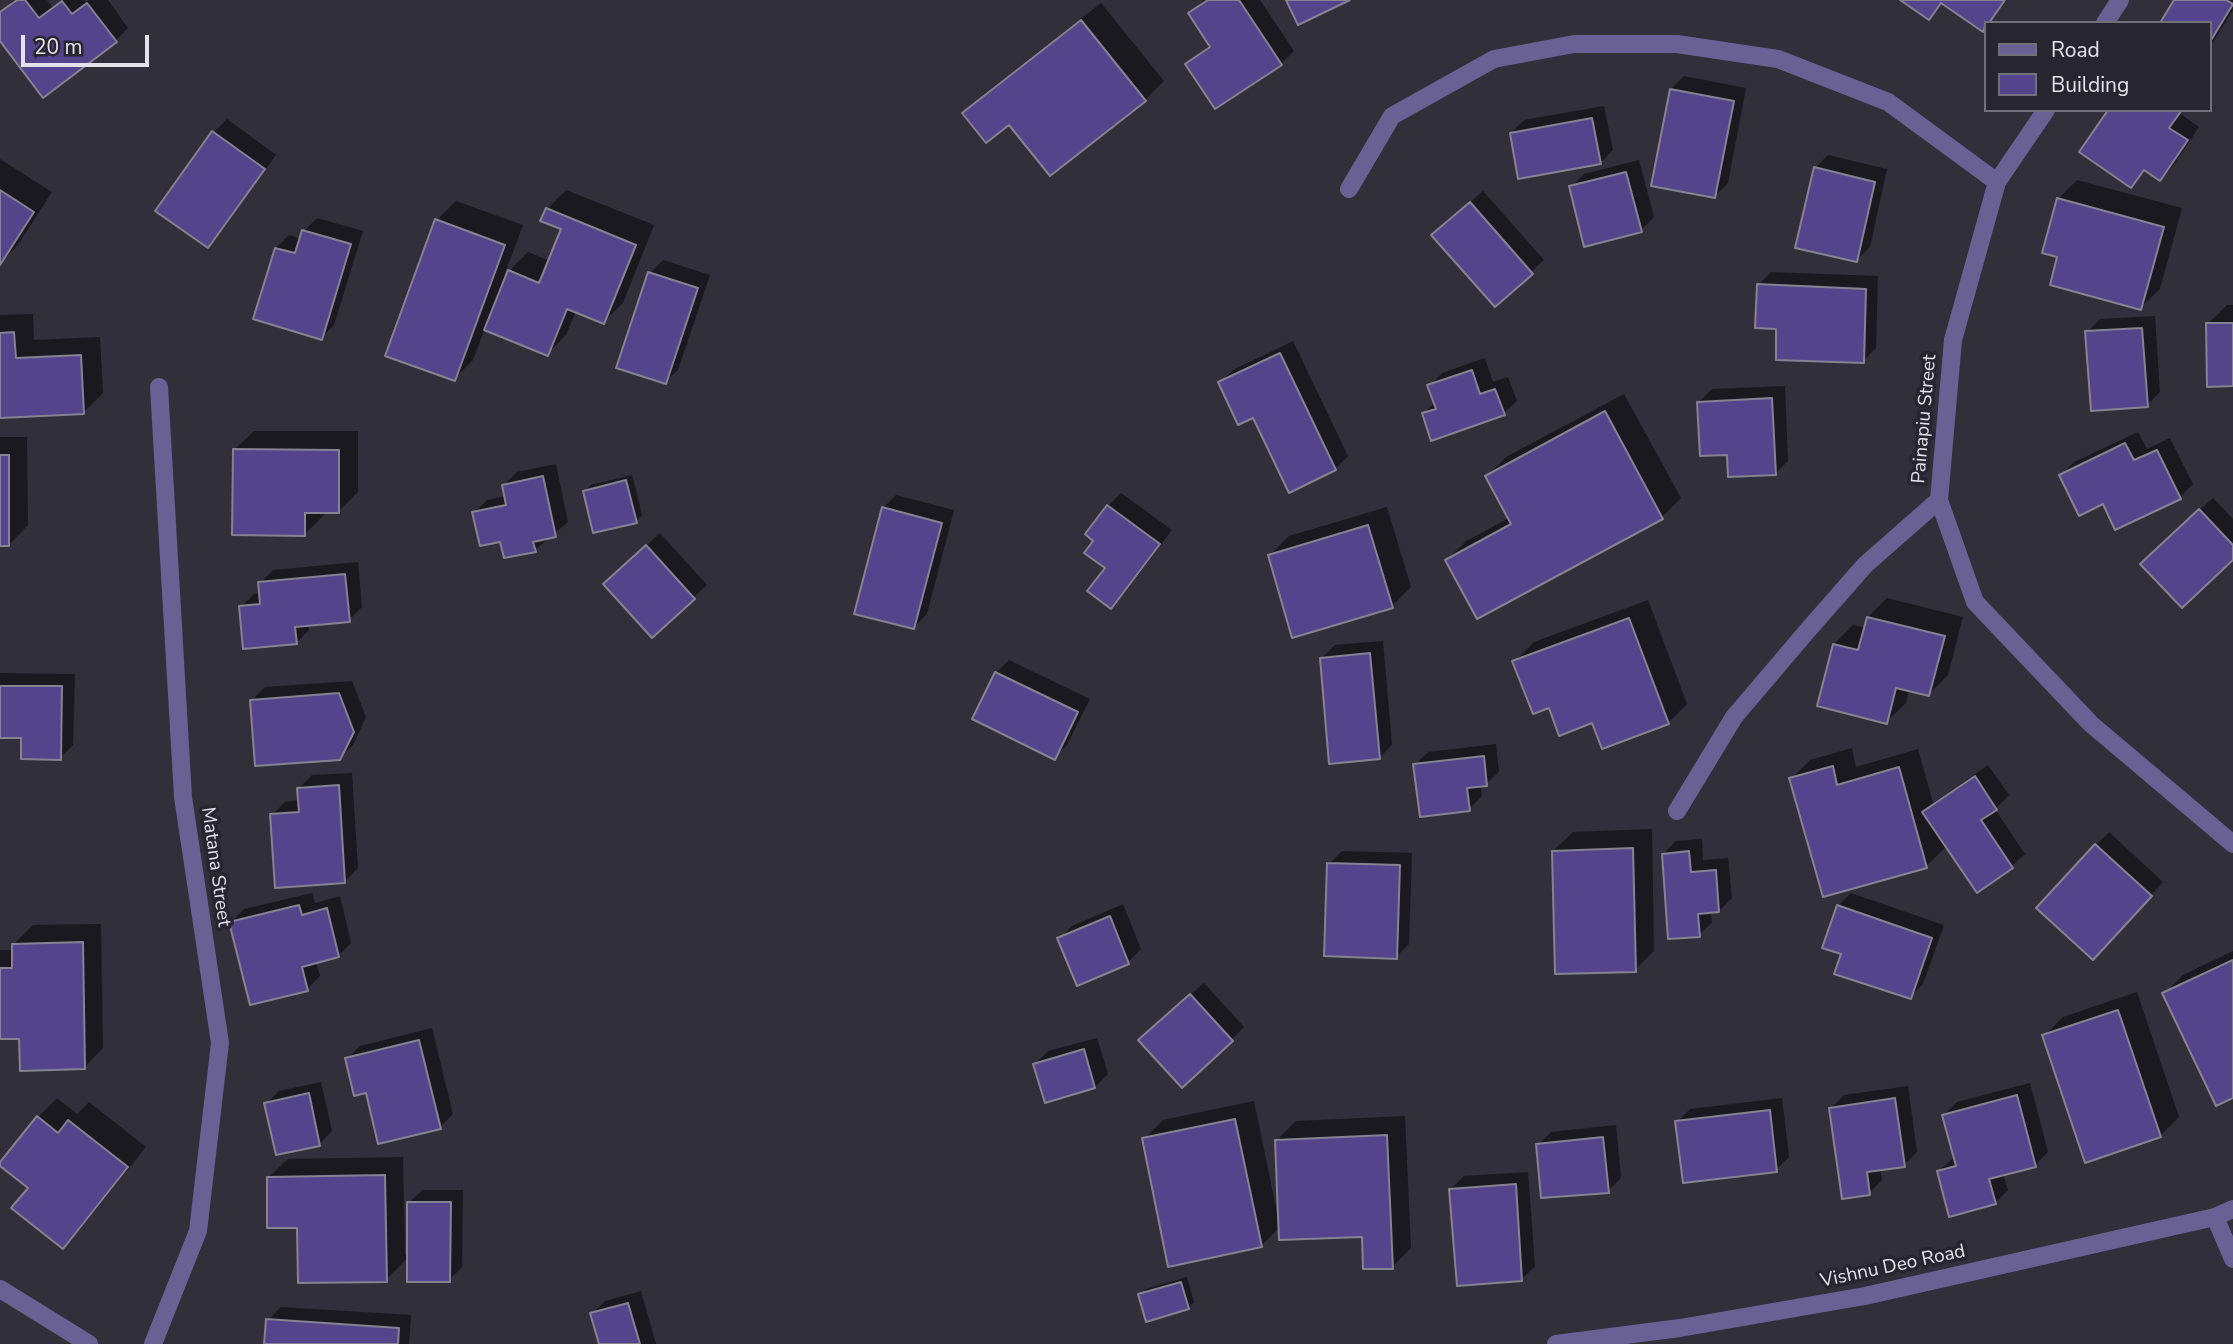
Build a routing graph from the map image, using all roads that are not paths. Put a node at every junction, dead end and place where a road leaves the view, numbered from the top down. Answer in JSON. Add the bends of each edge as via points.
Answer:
{"nodes":[{"id":1,"x":2120,"y":0,"type":"edge"},
{"id":2,"x":2106,"y":21,"type":"edge"},
{"id":3,"x":2045,"y":112,"type":"edge"},
{"id":4,"x":1997,"y":181,"type":"junction"},
{"id":5,"x":1349,"y":189,"type":"dead end"},
{"id":6,"x":159,"y":387,"type":"dead end"},
{"id":7,"x":1938,"y":500,"type":"junction"},
{"id":8,"x":1676,"y":811,"type":"dead end"},
{"id":9,"x":2233,"y":845,"type":"edge"},
{"id":10,"x":2233,"y":1209,"type":"edge"},
{"id":11,"x":2215,"y":1217,"type":"junction"},
{"id":12,"x":2233,"y":1259,"type":"edge"},
{"id":13,"x":0,"y":1289,"type":"edge"},
{"id":14,"x":89,"y":1344,"type":"edge"},
{"id":15,"x":153,"y":1344,"type":"edge"},
{"id":16,"x":1556,"y":1344,"type":"edge"}],
"edges":[{"from":1,"to":2,"type":"street"},
{"from":3,"to":4,"type":"street","name":"Painapiu Street"},
{"from":4,"to":5,"type":"street","via":[[1888,102],[1778,59],[1676,44],[1574,44],[1494,59],[1392,116]]},
{"from":4,"to":7,"type":"street","name":"Painapiu Street","via":[[1953,341]]},
{"from":6,"to":15,"type":"street","name":"Matana Street","via":[[183,797],[220,1043],[198,1231]]},
{"from":7,"to":8,"type":"street","via":[[1865,565],[1734,717]]},
{"from":7,"to":9,"type":"street","name":"Painapiu Street","via":[[1975,602],[2091,724]]},
{"from":10,"to":11,"type":"street","name":"Vishnu Deo Road"},
{"from":11,"to":12,"type":"street"},
{"from":11,"to":16,"type":"street","name":"Vishnu Deo Road","via":[[1865,1296]]},
{"from":13,"to":14,"type":"street"}]}
